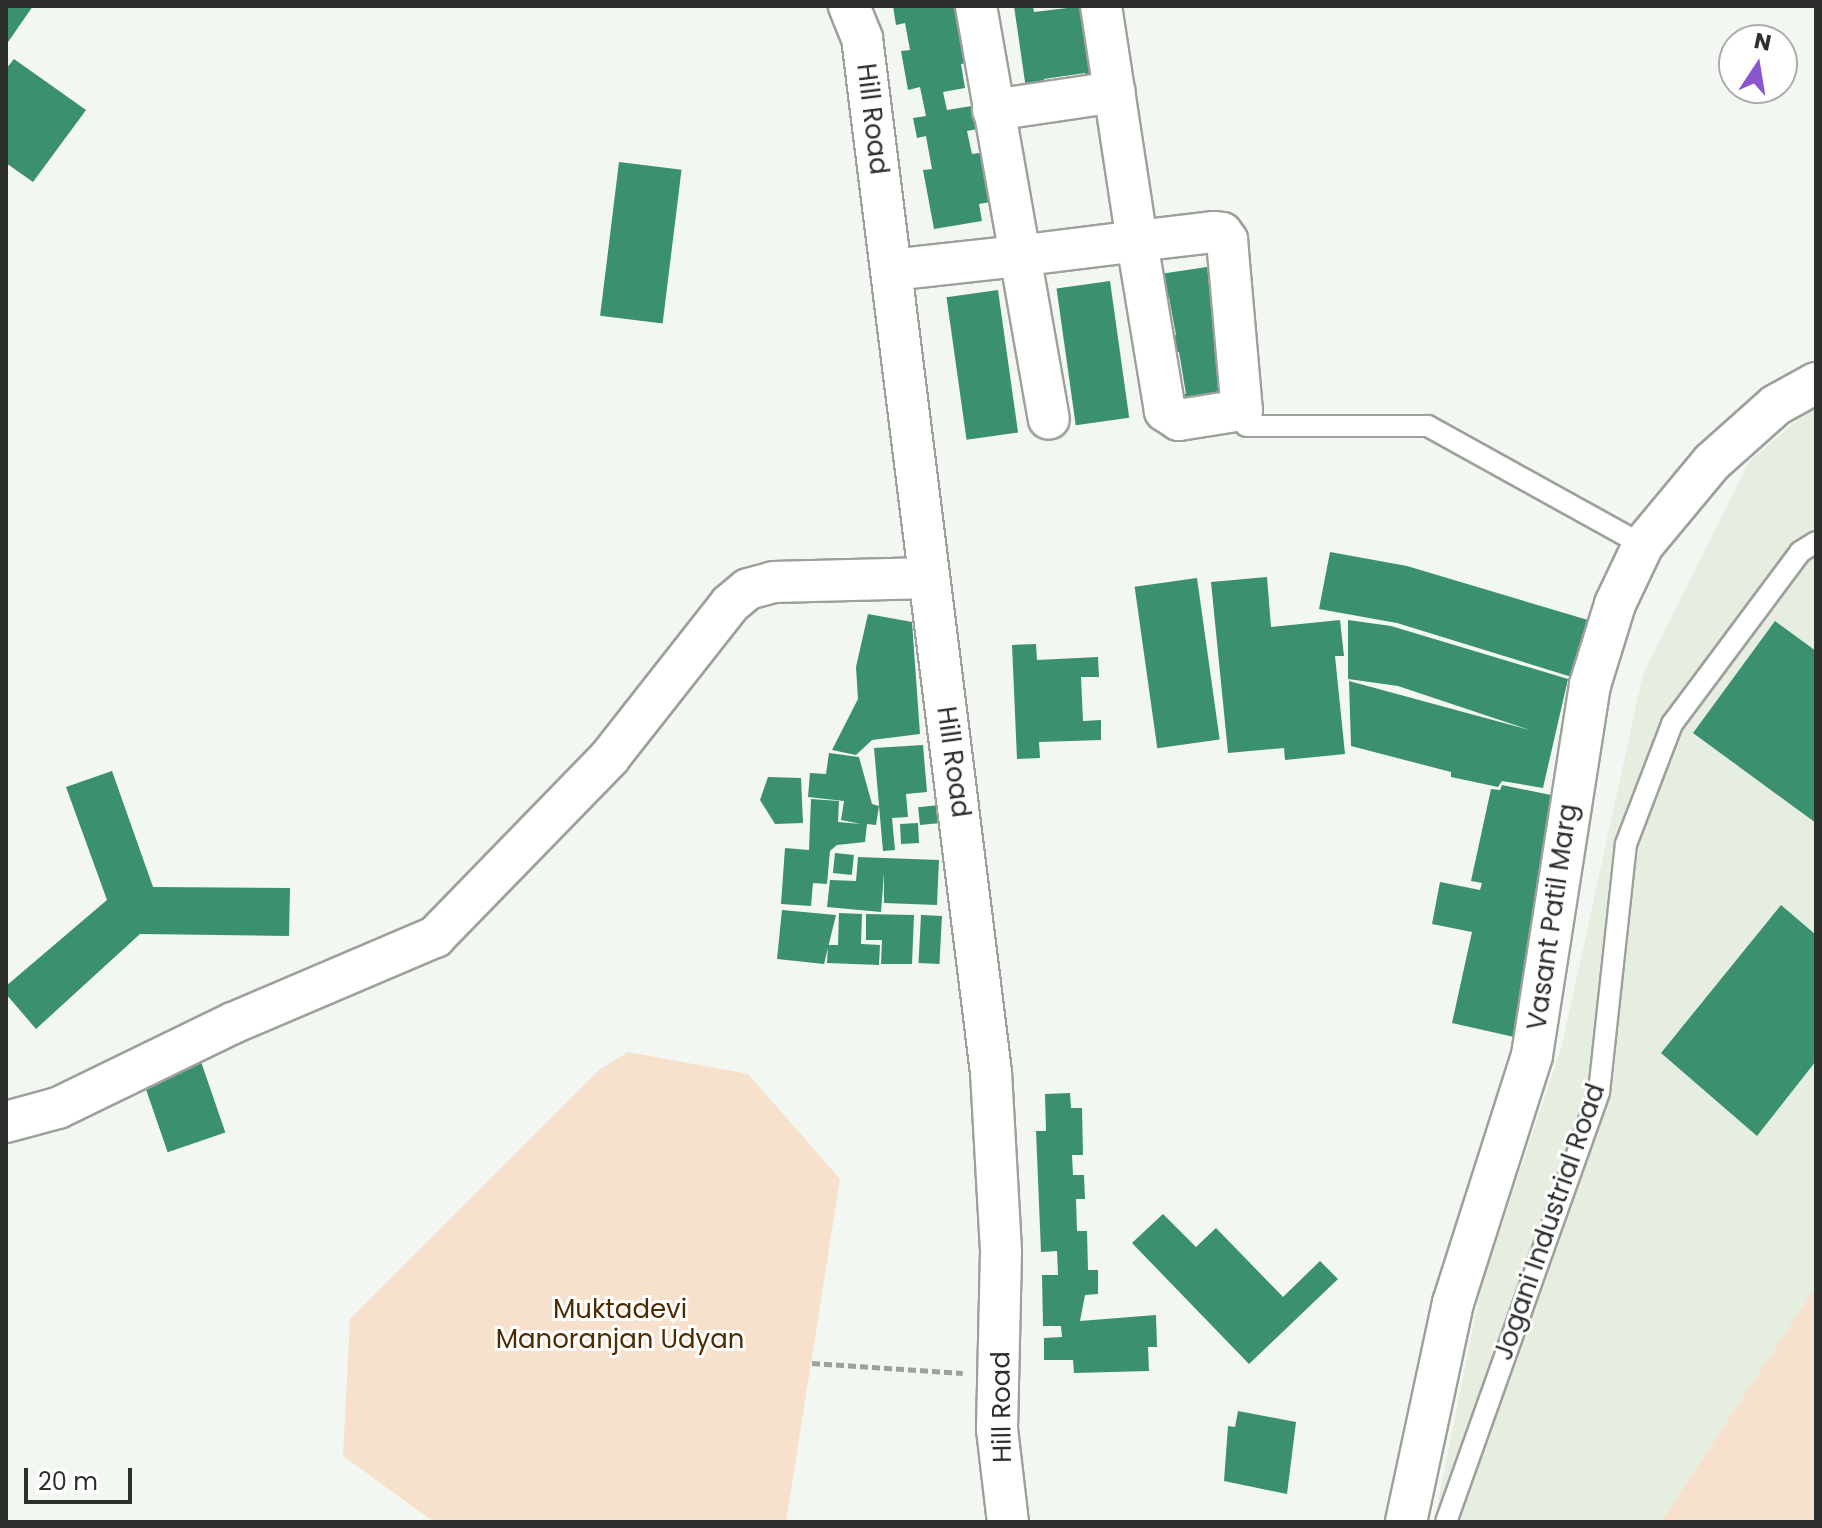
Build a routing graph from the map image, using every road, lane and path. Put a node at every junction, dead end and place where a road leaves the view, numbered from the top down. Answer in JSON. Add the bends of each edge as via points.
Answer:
{"nodes":[{"id":1,"x":849,"y":6,"type":"edge"},
{"id":2,"x":976,"y":6,"type":"edge"},
{"id":3,"x":1101,"y":6,"type":"edge"},
{"id":4,"x":1115,"y":92,"type":"junction"},
{"id":5,"x":993,"y":110,"type":"junction"},
{"id":6,"x":1137,"y":241,"type":"junction"},
{"id":7,"x":1017,"y":256,"type":"junction"},
{"id":8,"x":891,"y":270,"type":"junction"},
{"id":9,"x":1816,"y":383,"type":"edge"},
{"id":10,"x":1049,"y":419,"type":"dead end"},
{"id":11,"x":1246,"y":426,"type":"dead end"},
{"id":12,"x":1816,"y":542,"type":"edge"},
{"id":13,"x":1643,"y":545,"type":"junction"},
{"id":14,"x":928,"y":578,"type":"junction"},
{"id":15,"x":6,"y":1122,"type":"edge"},
{"id":16,"x":812,"y":1363,"type":"dead end"},
{"id":17,"x":1000,"y":1375,"type":"junction"},
{"id":18,"x":1008,"y":1522,"type":"edge"},
{"id":19,"x":1406,"y":1522,"type":"edge"},
{"id":20,"x":1446,"y":1522,"type":"edge"}],
"edges":[{"from":1,"to":8,"type":"street","name":"Hill Road","via":[[862,38]]},
{"from":2,"to":5,"type":"street"},
{"from":3,"to":4,"type":"street"},
{"from":4,"to":5,"type":"street"},
{"from":4,"to":6,"type":"street"},
{"from":5,"to":7,"type":"street"},
{"from":6,"to":6,"type":"street","via":[[1167,414],[1179,420],[1242,410],[1227,240],[1214,232]]},
{"from":6,"to":7,"type":"street"},
{"from":7,"to":8,"type":"street"},
{"from":7,"to":10,"type":"street"},
{"from":8,"to":14,"type":"street","name":"Hill Road"},
{"from":9,"to":13,"type":"street","name":"Vasant Patil Marg","via":[[1776,405],[1712,462]]},
{"from":11,"to":13,"type":"lane","via":[[1428,426]]},
{"from":12,"to":20,"type":"lane","name":"Jogani Industrial Road","via":[[1800,552],[1672,724],[1631,831],[1599,1092]]},
{"from":13,"to":19,"type":"street","name":"Vasant Patil Marg","via":[[1615,604],[1590,685],[1532,1055],[1453,1303]]},
{"from":14,"to":15,"type":"street","via":[[774,582],[748,589],[730,604],[609,758],[435,937],[233,1023],[58,1108]]},
{"from":14,"to":17,"type":"street","name":"Hill Road","via":[[991,1072],[1001,1252]]},
{"from":16,"to":17,"type":"path"},
{"from":17,"to":18,"type":"street","name":"Hill Road","via":[[997,1429]]}]}
